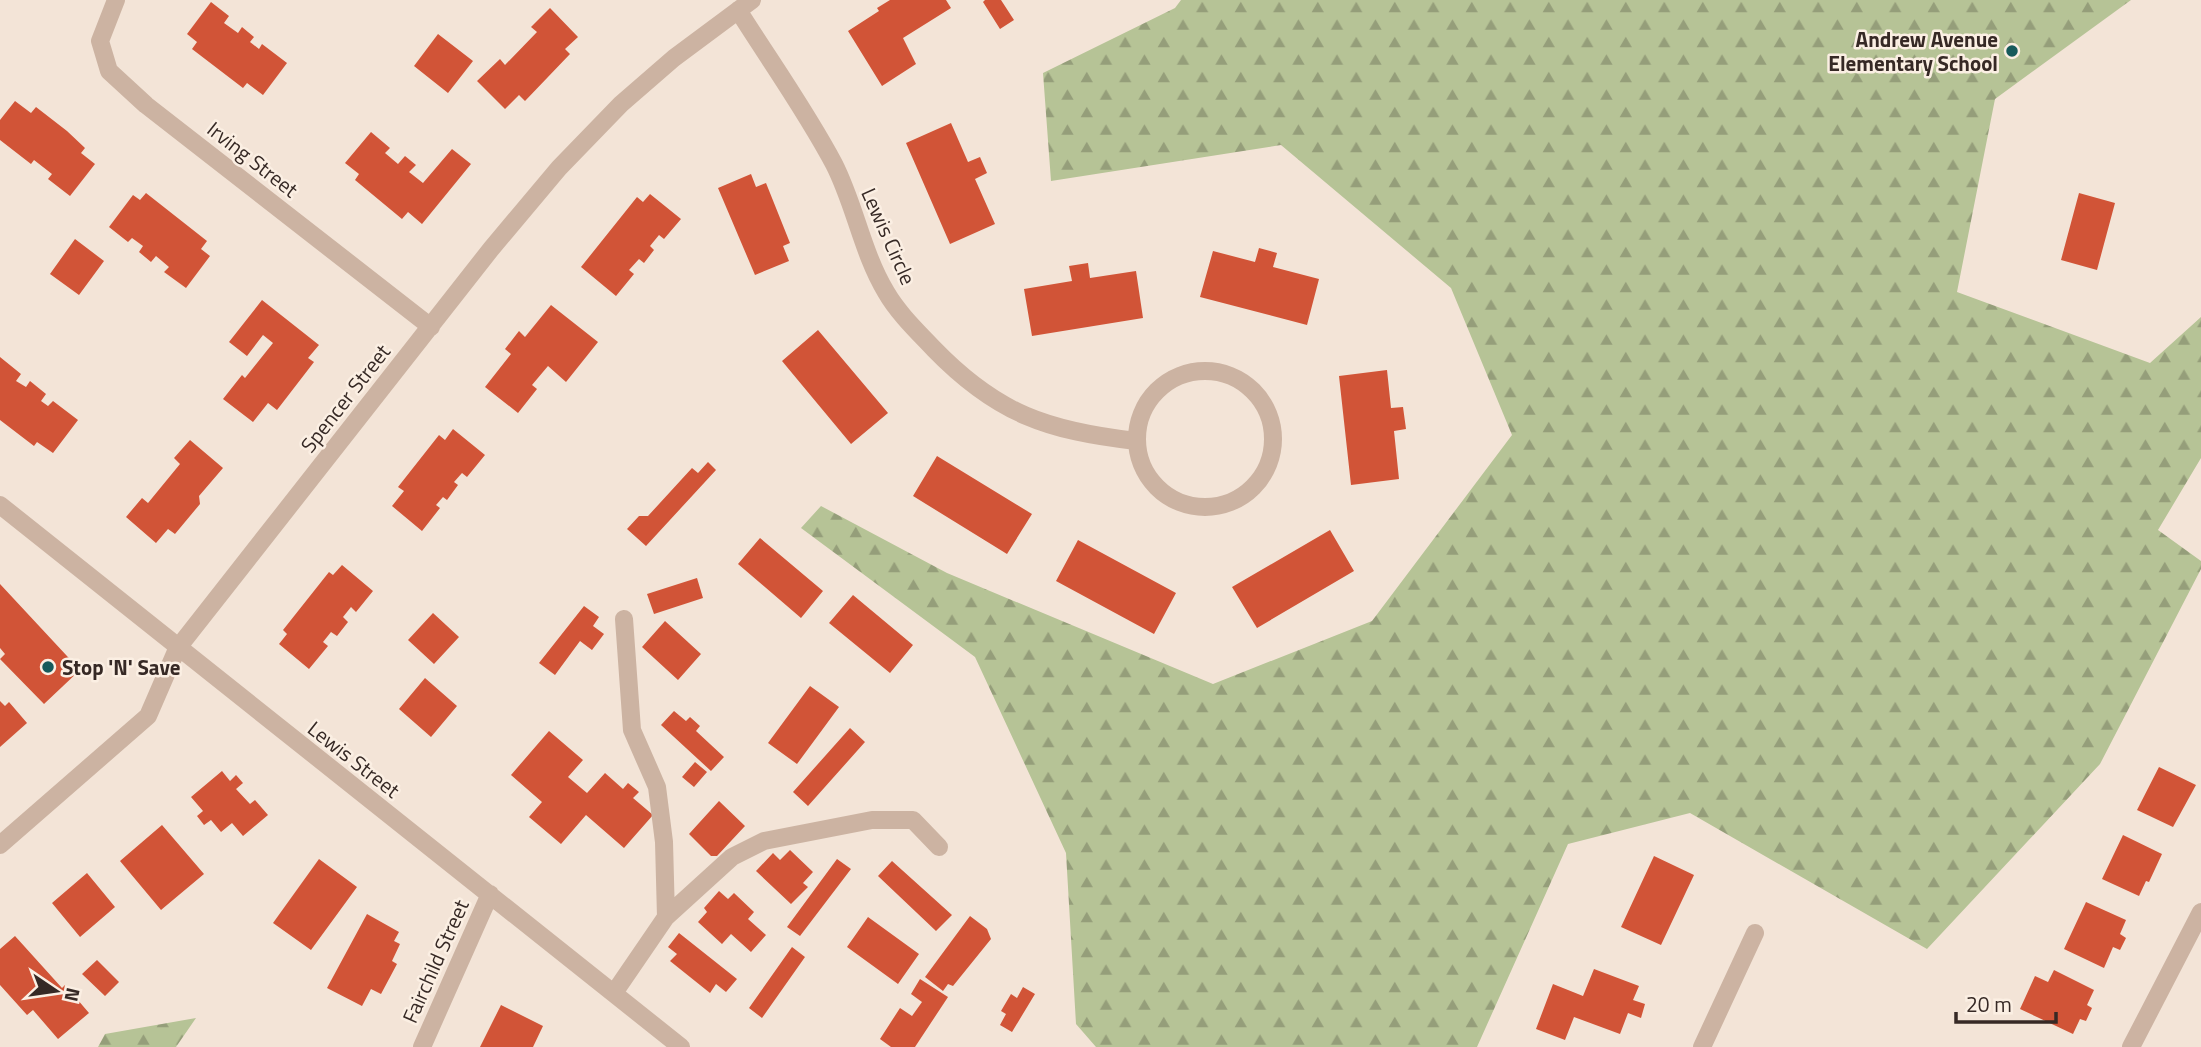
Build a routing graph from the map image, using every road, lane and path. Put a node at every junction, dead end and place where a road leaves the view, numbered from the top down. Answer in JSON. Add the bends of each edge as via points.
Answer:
{"nodes":[{"id":1,"x":116,"y":0,"type":"edge"},
{"id":2,"x":745,"y":5,"type":"edge"},
{"id":3,"x":431,"y":327,"type":"junction"},
{"id":4,"x":1136,"y":441,"type":"junction"},
{"id":5,"x":0,"y":505,"type":"edge"},
{"id":6,"x":624,"y":619,"type":"dead end"},
{"id":7,"x":177,"y":649,"type":"junction"},
{"id":8,"x":0,"y":845,"type":"edge"},
{"id":9,"x":939,"y":848,"type":"dead end"},
{"id":10,"x":490,"y":894,"type":"junction"},
{"id":11,"x":2201,"y":912,"type":"edge"},
{"id":12,"x":666,"y":917,"type":"junction"},
{"id":13,"x":1755,"y":933,"type":"dead end"},
{"id":14,"x":614,"y":993,"type":"junction"},
{"id":15,"x":422,"y":1047,"type":"edge"},
{"id":16,"x":681,"y":1047,"type":"edge"},
{"id":17,"x":1702,"y":1047,"type":"edge"},
{"id":18,"x":2130,"y":1047,"type":"edge"}],
"edges":[{"from":1,"to":3,"type":"street","name":"Irving Street","via":[[100,41],[109,71],[146,105]]},
{"from":2,"to":3,"type":"street","name":"Spencer Street","via":[[621,104],[559,168]]},
{"from":2,"to":4,"type":"street","name":"Lewis Circle","via":[[835,166],[887,293],[921,335],[962,379],[992,401],[1058,430]]},
{"from":3,"to":7,"type":"street","name":"Spencer Street"},
{"from":4,"to":4,"type":"street","via":[[1151,482],[1188,506],[1210,508],[1232,503],[1264,474],[1272,453],[1273,431],[1268,411],[1256,393],[1230,376],[1200,370],[1171,380],[1148,401]]},
{"from":5,"to":7,"type":"street","name":"Lewis Street"},
{"from":6,"to":12,"type":"street","via":[[632,730],[657,787]]},
{"from":7,"to":8,"type":"street","name":"Spencer Street","via":[[148,716]]},
{"from":7,"to":10,"type":"street","name":"Lewis Street"},
{"from":9,"to":12,"type":"street","via":[[914,820],[872,820],[764,841],[732,857]]},
{"from":10,"to":14,"type":"street","name":"Lewis Street"},
{"from":10,"to":15,"type":"street","name":"Fairchild Street"},
{"from":11,"to":18,"type":"street"},
{"from":12,"to":14,"type":"street"},
{"from":13,"to":17,"type":"street"},
{"from":14,"to":16,"type":"street","name":"Lewis Street"}]}
